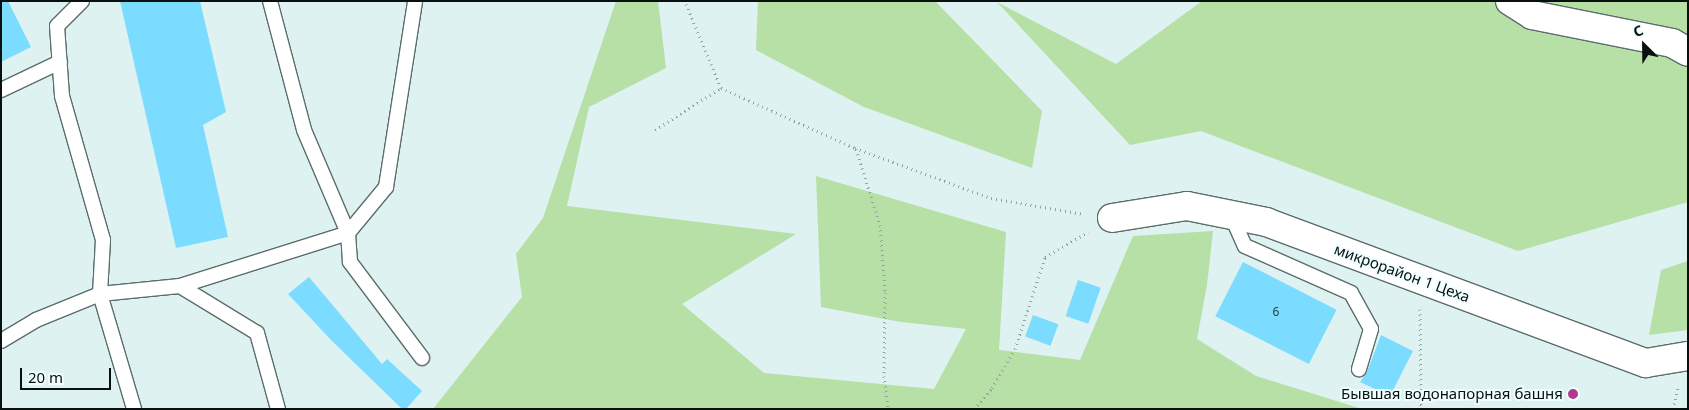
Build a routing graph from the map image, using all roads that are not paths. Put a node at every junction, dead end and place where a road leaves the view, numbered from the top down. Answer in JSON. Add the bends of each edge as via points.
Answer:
{"nodes":[{"id":1,"x":82,"y":1,"type":"edge"},
{"id":2,"x":270,"y":1,"type":"edge"},
{"id":3,"x":415,"y":1,"type":"edge"},
{"id":4,"x":1510,"y":1,"type":"edge"},
{"id":5,"x":1688,"y":52,"type":"edge"},
{"id":6,"x":60,"y":62,"type":"junction"},
{"id":7,"x":1,"y":90,"type":"edge"},
{"id":8,"x":1231,"y":215,"type":"junction"},
{"id":9,"x":1112,"y":218,"type":"road end"},
{"id":10,"x":348,"y":234,"type":"junction"},
{"id":11,"x":180,"y":286,"type":"junction"},
{"id":12,"x":100,"y":294,"type":"junction"},
{"id":13,"x":1,"y":341,"type":"edge"},
{"id":14,"x":1688,"y":356,"type":"edge"},
{"id":15,"x":422,"y":358,"type":"dead end"},
{"id":16,"x":1360,"y":369,"type":"dead end"},
{"id":17,"x":134,"y":409,"type":"edge"},
{"id":18,"x":278,"y":409,"type":"edge"}],
"edges":[{"from":1,"to":6,"type":"lane","via":[[57,26]]},
{"from":2,"to":10,"type":"lane","via":[[304,130]]},
{"from":3,"to":10,"type":"lane","via":[[386,188]]},
{"from":4,"to":5,"type":"street","via":[[1532,16],[1672,43]]},
{"from":6,"to":7,"type":"lane"},
{"from":6,"to":12,"type":"lane","via":[[62,96],[103,240]]},
{"from":8,"to":9,"type":"street","name":"микрорайон 1 Цеха","via":[[1187,206]]},
{"from":8,"to":14,"type":"street","name":"микрорайон 1 Цеха","via":[[1266,222],[1646,363]]},
{"from":8,"to":16,"type":"lane","via":[[1245,246],[1351,293],[1372,329]]},
{"from":10,"to":11,"type":"lane"},
{"from":10,"to":15,"type":"lane","via":[[350,262]]},
{"from":11,"to":12,"type":"lane"},
{"from":11,"to":18,"type":"lane","via":[[257,333]]},
{"from":12,"to":13,"type":"lane","via":[[36,320]]},
{"from":12,"to":17,"type":"lane"}]}
